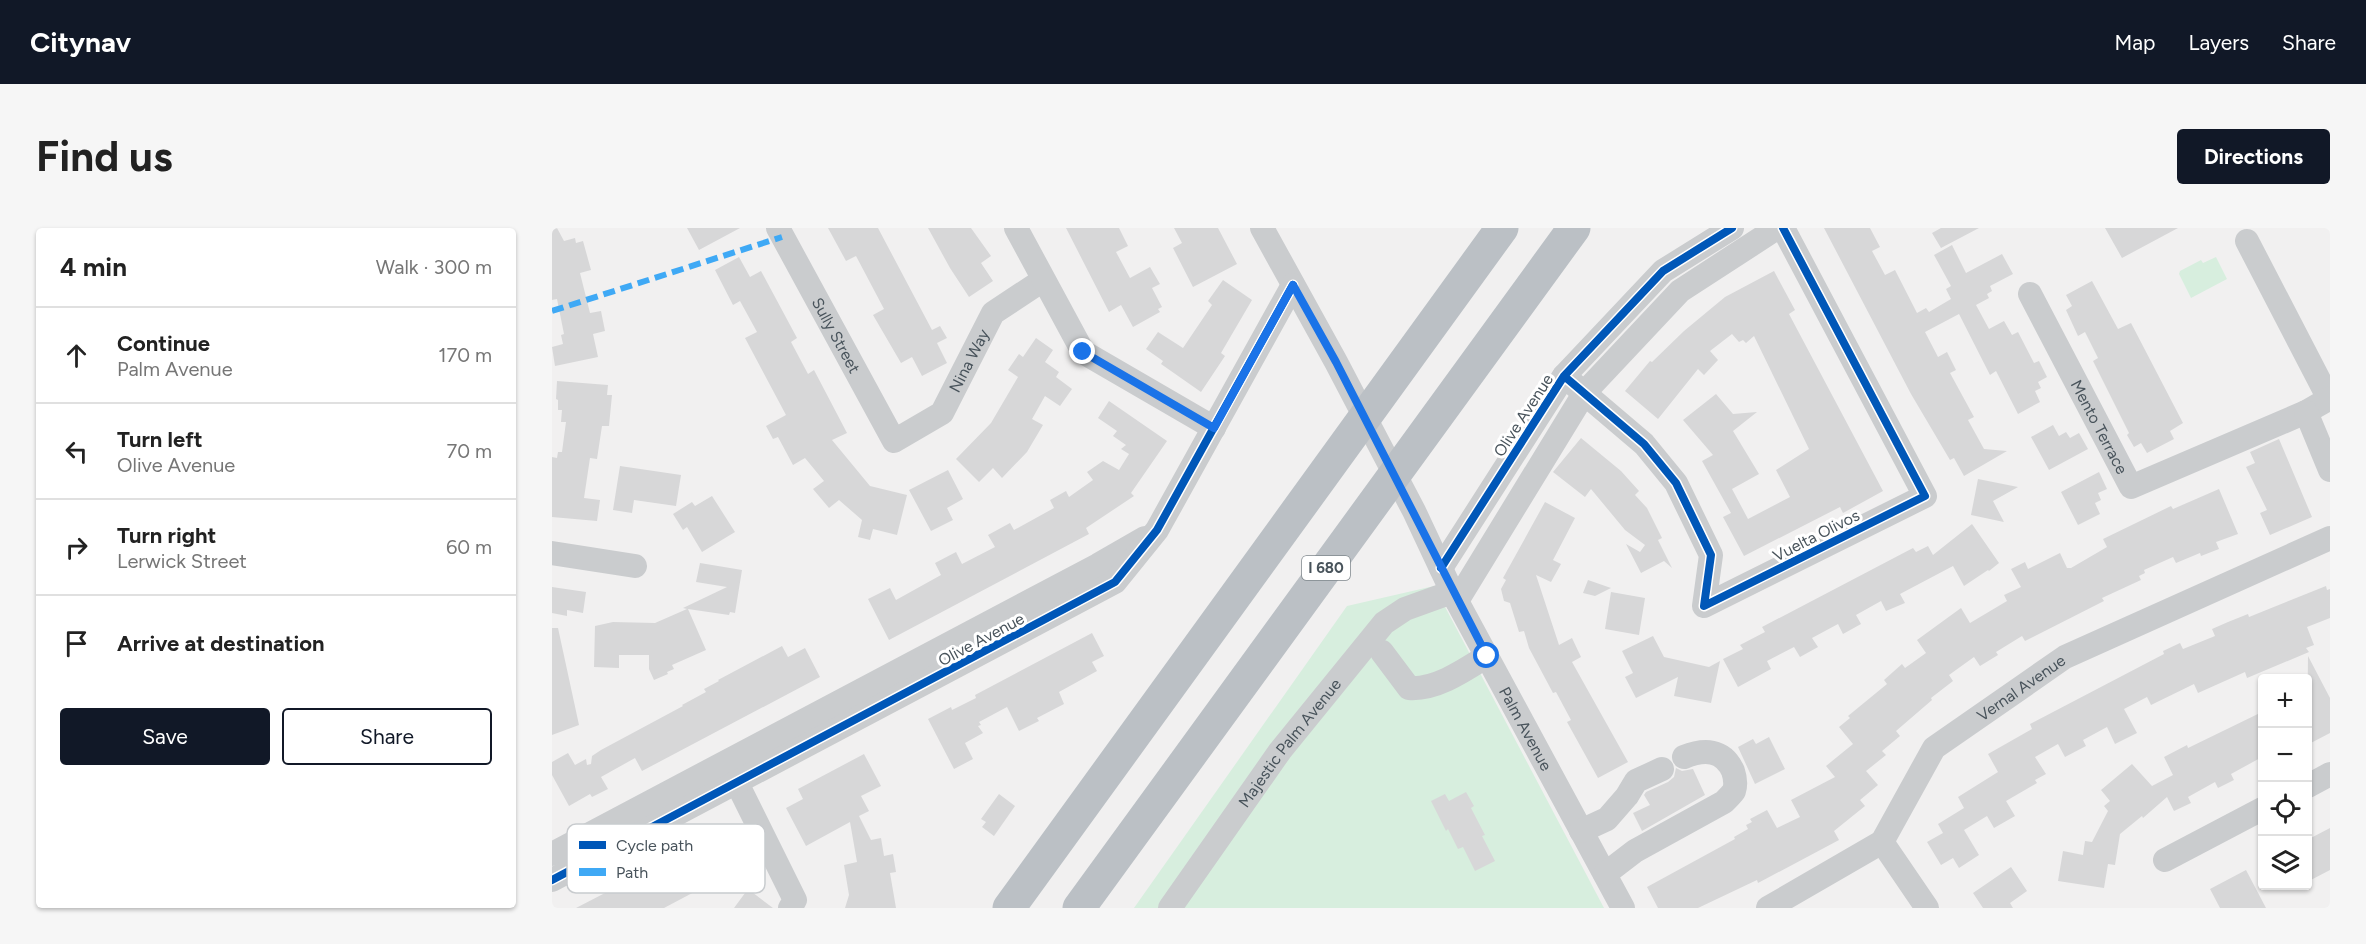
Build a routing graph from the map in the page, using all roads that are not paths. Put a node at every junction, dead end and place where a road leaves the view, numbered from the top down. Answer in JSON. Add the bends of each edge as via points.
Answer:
{"nodes":[{"id":1,"x":778,"y":228,"type":"edge"},
{"id":2,"x":1016,"y":228,"type":"edge"},
{"id":3,"x":1262,"y":228,"type":"edge"},
{"id":4,"x":1502,"y":228,"type":"edge"},
{"id":5,"x":1574,"y":228,"type":"edge"},
{"id":6,"x":1732,"y":228,"type":"edge"},
{"id":7,"x":1777,"y":228,"type":"edge"},
{"id":8,"x":1783,"y":228,"type":"edge"},
{"id":9,"x":2247,"y":241,"type":"dead end"},
{"id":10,"x":1044,"y":280,"type":"junction"},
{"id":11,"x":1293,"y":285,"type":"junction"},
{"id":12,"x":2030,"y":294,"type":"dead end"},
{"id":13,"x":1564,"y":376,"type":"junction"},
{"id":14,"x":1586,"y":392,"type":"junction"},
{"id":15,"x":2330,"y":399,"type":"edge"},
{"id":16,"x":2306,"y":412,"type":"junction"},
{"id":17,"x":1214,"y":428,"type":"junction"},
{"id":18,"x":894,"y":441,"type":"joint"},
{"id":19,"x":2330,"y":470,"type":"edge"},
{"id":20,"x":1157,"y":530,"type":"junction"},
{"id":21,"x":2330,"y":538,"type":"edge"},
{"id":22,"x":552,"y":553,"type":"edge"},
{"id":23,"x":634,"y":566,"type":"dead end"},
{"id":24,"x":1441,"y":568,"type":"junction"},
{"id":25,"x":1455,"y":597,"type":"junction"},
{"id":26,"x":1382,"y":652,"type":"dead end"},
{"id":27,"x":1487,"y":656,"type":"junction"},
{"id":28,"x":1684,"y":757,"type":"dead end"},
{"id":29,"x":726,"y":762,"type":"junction"},
{"id":30,"x":1662,"y":769,"type":"dead end"},
{"id":31,"x":2330,"y":774,"type":"edge"},
{"id":32,"x":2312,"y":783,"type":"edge"},
{"id":33,"x":737,"y":784,"type":"junction"},
{"id":34,"x":2258,"y":811,"type":"edge"},
{"id":35,"x":621,"y":824,"type":"edge"},
{"id":36,"x":645,"y":824,"type":"edge"},
{"id":37,"x":757,"y":824,"type":"edge"},
{"id":38,"x":1581,"y":831,"type":"junction"},
{"id":39,"x":765,"y":840,"type":"edge"},
{"id":40,"x":1882,"y":842,"type":"junction"},
{"id":41,"x":2164,"y":860,"type":"dead end"},
{"id":42,"x":1605,"y":874,"type":"junction"},
{"id":43,"x":790,"y":908,"type":"edge"},
{"id":44,"x":1009,"y":908,"type":"edge"},
{"id":45,"x":1079,"y":908,"type":"edge"},
{"id":46,"x":1170,"y":908,"type":"edge"},
{"id":47,"x":1623,"y":908,"type":"edge"},
{"id":48,"x":1768,"y":908,"type":"edge"},
{"id":49,"x":1928,"y":908,"type":"edge"}],
"edges":[{"from":1,"to":18,"type":"street","name":"Sully Street"},
{"from":2,"to":10,"type":"street"},
{"from":3,"to":11,"type":"street","name":"Palm Avenue"},
{"from":4,"to":44,"type":"highway"},
{"from":5,"to":45,"type":"highway","number":"I 680"},
{"from":6,"to":13,"type":"street","name":"Olive Avenue","via":[[1663,271]]},
{"from":7,"to":14,"type":"street","via":[[1680,291]]},
{"from":8,"to":14,"type":"street","name":"Vuelta Olivos","via":[[1925,496],[1704,606],[1711,555],[1676,483],[1644,444]]},
{"from":9,"to":15,"type":"street"},
{"from":10,"to":17,"type":"street","via":[[1083,352]]},
{"from":10,"to":18,"type":"street","name":"Nina Way","via":[[993,313],[942,413]]},
{"from":11,"to":17,"type":"street","name":"Olive Avenue"},
{"from":11,"to":24,"type":"street","name":"Palm Avenue"},
{"from":12,"to":16,"type":"street","name":"Mento Terrace","via":[[2131,487]]},
{"from":13,"to":14,"type":"street","name":"Vuelta Olivos"},
{"from":13,"to":24,"type":"street","name":"Olive Avenue"},
{"from":14,"to":25,"type":"street"},
{"from":15,"to":16,"type":"street"},
{"from":16,"to":19,"type":"street"},
{"from":17,"to":20,"type":"street","name":"Olive Avenue"},
{"from":20,"to":29,"type":"street","name":"Olive Avenue"},
{"from":20,"to":33,"type":"street","name":"Olive Avenue","via":[[1115,582]]},
{"from":21,"to":40,"type":"street","name":"Vernal Avenue","via":[[2065,657],[1935,748]]},
{"from":22,"to":23,"type":"street"},
{"from":24,"to":25,"type":"street","name":"Palm Avenue"},
{"from":25,"to":27,"type":"street","name":"Palm Avenue"},
{"from":25,"to":46,"type":"street","name":"Majestic Palm Avenue","via":[[1429,600],[1384,623],[1280,751]]},
{"from":26,"to":27,"type":"street","via":[[1409,688],[1421,689]]},
{"from":27,"to":38,"type":"street","name":"Palm Avenue"},
{"from":28,"to":42,"type":"street","via":[[1698,751],[1718,753],[1732,770],[1734,790],[1724,802],[1635,851]]},
{"from":29,"to":33,"type":"street"},
{"from":29,"to":35,"type":"street","name":"Olive Avenue"},
{"from":30,"to":38,"type":"street","via":[[1636,781],[1607,819]]},
{"from":31,"to":32,"type":"street"},
{"from":33,"to":36,"type":"street","name":"Olive Avenue"},
{"from":33,"to":37,"type":"street"},
{"from":34,"to":41,"type":"street"},
{"from":38,"to":42,"type":"street","name":"Palm Avenue"},
{"from":39,"to":43,"type":"street","via":[[795,900]]},
{"from":40,"to":48,"type":"street"},
{"from":40,"to":49,"type":"street"},
{"from":42,"to":47,"type":"street","name":"Palm Avenue"}]}
